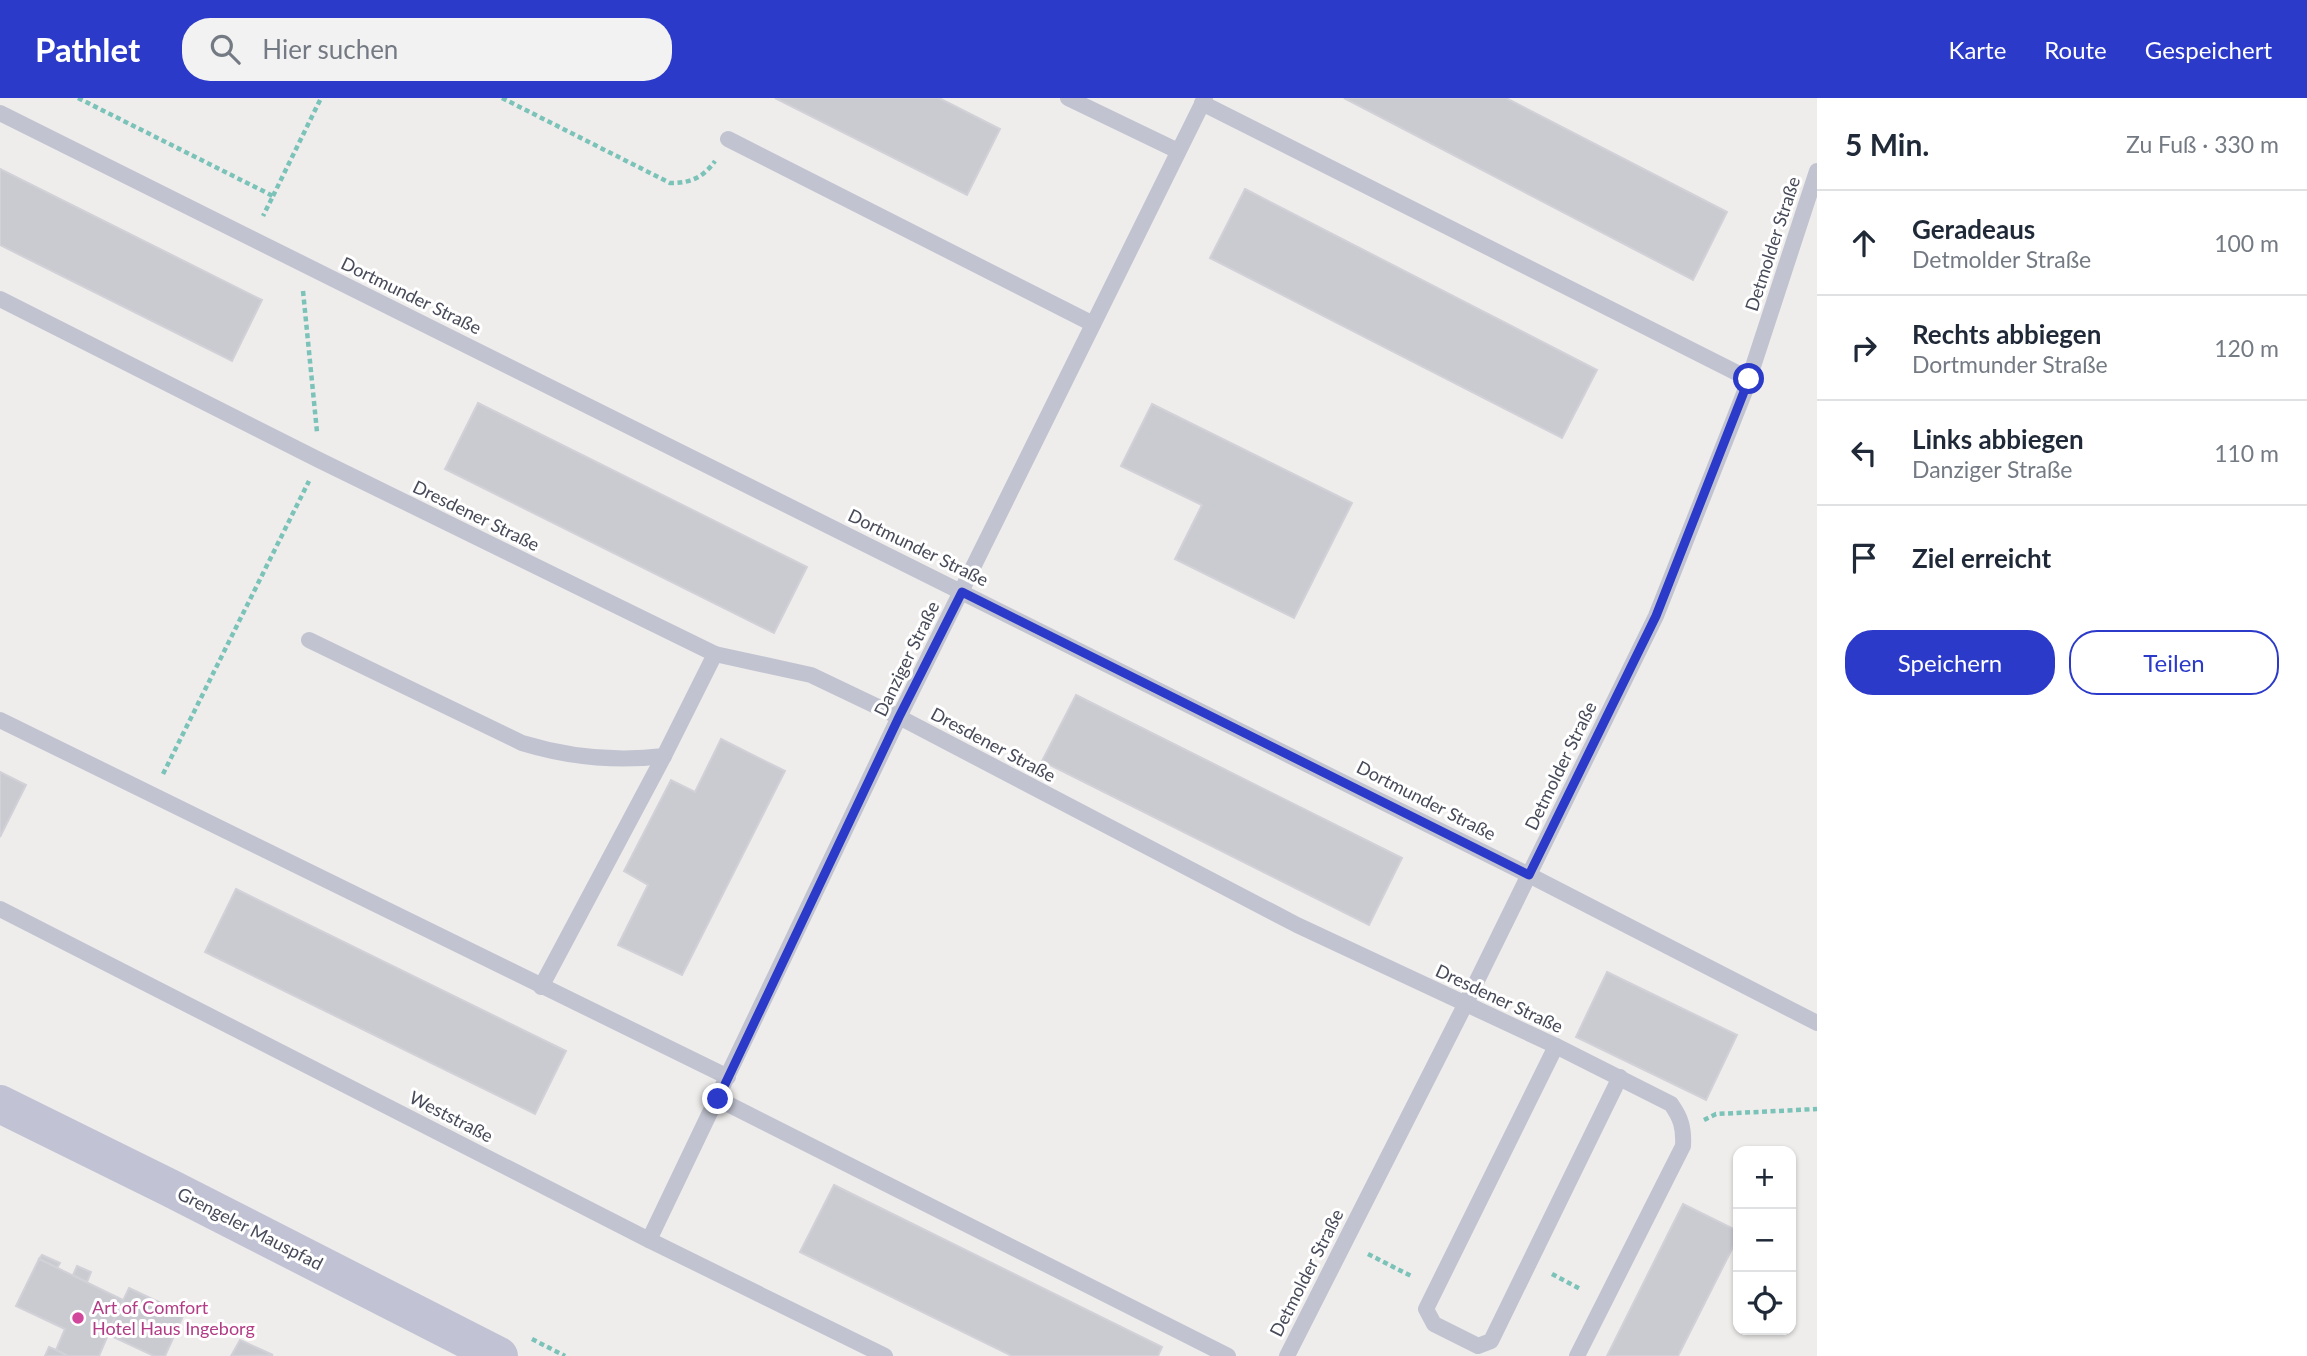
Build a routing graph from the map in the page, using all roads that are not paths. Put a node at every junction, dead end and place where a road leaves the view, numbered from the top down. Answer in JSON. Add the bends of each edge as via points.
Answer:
{"nodes":[{"id":1,"x":1068,"y":98,"type":"edge"},
{"id":2,"x":1204,"y":101,"type":"edge"},
{"id":3,"x":0,"y":113,"type":"edge"},
{"id":4,"x":728,"y":139,"type":"road end"},
{"id":5,"x":1178,"y":151,"type":"junction"},
{"id":6,"x":1817,"y":171,"type":"edge"},
{"id":7,"x":0,"y":299,"type":"edge"},
{"id":8,"x":1093,"y":324,"type":"junction"},
{"id":9,"x":1749,"y":379,"type":"junction"},
{"id":10,"x":962,"y":592,"type":"junction"},
{"id":11,"x":309,"y":640,"type":"dead end"},
{"id":12,"x":715,"y":654,"type":"junction"},
{"id":13,"x":899,"y":717,"type":"junction"},
{"id":14,"x":0,"y":720,"type":"edge"},
{"id":15,"x":664,"y":756,"type":"junction"},
{"id":16,"x":1529,"y":875,"type":"junction"},
{"id":17,"x":0,"y":909,"type":"edge"},
{"id":18,"x":541,"y":987,"type":"junction"},
{"id":19,"x":1465,"y":1005,"type":"junction"},
{"id":20,"x":1817,"y":1023,"type":"edge"},
{"id":21,"x":1556,"y":1046,"type":"junction"},
{"id":22,"x":728,"y":1077,"type":"junction"},
{"id":23,"x":1620,"y":1077,"type":"junction"},
{"id":24,"x":718,"y":1099,"type":"junction"},
{"id":25,"x":0,"y":1104,"type":"edge"},
{"id":26,"x":649,"y":1240,"type":"junction"},
{"id":27,"x":499,"y":1356,"type":"edge"},
{"id":28,"x":886,"y":1356,"type":"edge"},
{"id":29,"x":1228,"y":1356,"type":"edge"},
{"id":30,"x":1287,"y":1356,"type":"edge"},
{"id":31,"x":1577,"y":1356,"type":"edge"}],
"edges":[{"from":1,"to":5,"type":"lane"},
{"from":2,"to":5,"type":"lane","name":"Danziger Straße"},
{"from":2,"to":9,"type":"lane"},
{"from":3,"to":10,"type":"lane","name":"Dortmunder Straße"},
{"from":4,"to":8,"type":"lane"},
{"from":5,"to":8,"type":"lane","name":"Danziger Straße"},
{"from":6,"to":9,"type":"lane","name":"Detmolder Straße"},
{"from":7,"to":12,"type":"lane","name":"Dresdener Straße"},
{"from":8,"to":10,"type":"lane","name":"Danziger Straße"},
{"from":9,"to":16,"type":"lane","name":"Detmolder Straße","via":[[1656,616]]},
{"from":10,"to":13,"type":"lane","name":"Danziger Straße"},
{"from":10,"to":16,"type":"lane","name":"Dortmunder Straße"},
{"from":11,"to":15,"type":"lane","via":[[522,743],[559,754],[600,758]]},
{"from":12,"to":13,"type":"lane","name":"Dresdener Straße","via":[[811,675]]},
{"from":12,"to":15,"type":"lane"},
{"from":13,"to":19,"type":"lane","name":"Dresdener Straße","via":[[1297,925]]},
{"from":13,"to":22,"type":"lane","name":"Danziger Straße"},
{"from":14,"to":18,"type":"lane"},
{"from":15,"to":18,"type":"lane"},
{"from":16,"to":19,"type":"lane","name":"Detmolder Straße"},
{"from":16,"to":20,"type":"lane","name":"Dortmunder Straße"},
{"from":17,"to":26,"type":"lane","name":"Weststraße"},
{"from":18,"to":22,"type":"lane"},
{"from":19,"to":21,"type":"lane","name":"Dresdener Straße"},
{"from":19,"to":30,"type":"lane","name":"Detmolder Straße"},
{"from":21,"to":23,"type":"lane","name":"Dresdener Straße"},
{"from":21,"to":23,"type":"lane","via":[[1426,1309],[1434,1324],[1478,1346],[1491,1341]]},
{"from":22,"to":24,"type":"lane","name":"Danziger Straße"},
{"from":23,"to":31,"type":"lane","name":"Dresdener Straße","via":[[1671,1104],[1681,1117],[1683,1146]]},
{"from":24,"to":26,"type":"lane","name":"Danziger Straße"},
{"from":24,"to":29,"type":"lane"},
{"from":25,"to":27,"type":"main road","name":"Grengeler Mauspfad"},
{"from":26,"to":28,"type":"lane","name":"Weststraße"}]}
